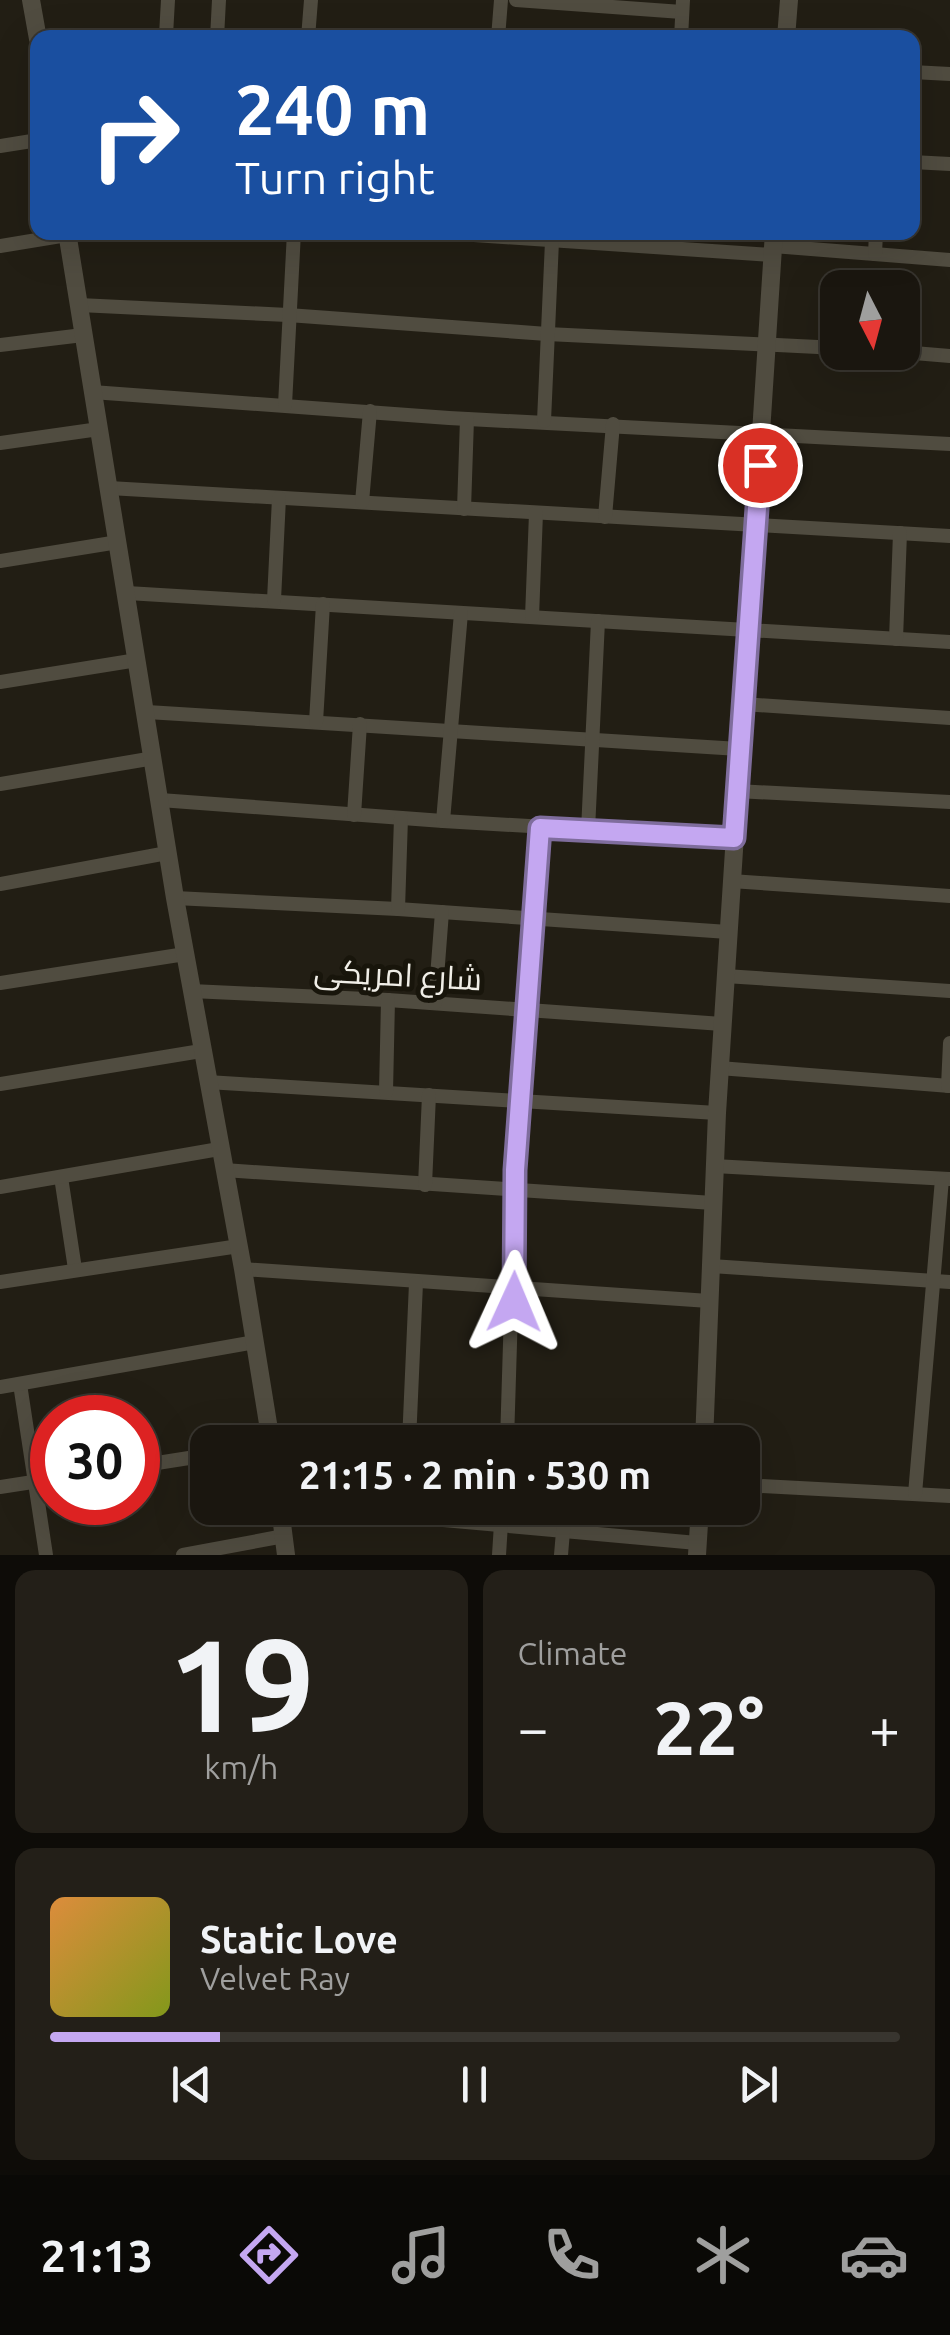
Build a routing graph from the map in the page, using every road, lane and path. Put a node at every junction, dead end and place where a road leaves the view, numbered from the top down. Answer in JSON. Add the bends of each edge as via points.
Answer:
{"nodes":[{"id":1,"x":31,"y":0,"type":"edge"},
{"id":2,"x":168,"y":0,"type":"edge"},
{"id":3,"x":220,"y":0,"type":"edge"},
{"id":4,"x":311,"y":0,"type":"edge"},
{"id":5,"x":501,"y":0,"type":"edge"},
{"id":6,"x":516,"y":0,"type":"edge"},
{"id":7,"x":788,"y":0,"type":"edge"},
{"id":8,"x":593,"y":2,"type":"edge"},
{"id":9,"x":682,"y":6,"type":"edge"},
{"id":10,"x":36,"y":30,"type":"edge"},
{"id":11,"x":166,"y":30,"type":"edge"},
{"id":12,"x":215,"y":30,"type":"edge"},
{"id":13,"x":309,"y":30,"type":"edge"},
{"id":14,"x":499,"y":30,"type":"edge"},
{"id":15,"x":786,"y":30,"type":"edge"},
{"id":16,"x":920,"y":72,"type":"edge"},
{"id":17,"x":950,"y":74,"type":"edge"},
{"id":18,"x":30,"y":141,"type":"edge"},
{"id":19,"x":0,"y":146,"type":"edge"},
{"id":20,"x":920,"y":162,"type":"edge"},
{"id":21,"x":950,"y":164,"type":"edge"},
{"id":22,"x":34,"y":240,"type":"edge"},
{"id":23,"x":68,"y":240,"type":"edge"},
{"id":24,"x":293,"y":240,"type":"edge"},
{"id":25,"x":542,"y":240,"type":"edge"},
{"id":26,"x":588,"y":240,"type":"edge"},
{"id":27,"x":649,"y":240,"type":"edge"},
{"id":28,"x":876,"y":240,"type":"edge"},
{"id":29,"x":552,"y":241,"type":"junction"},
{"id":30,"x":773,"y":245,"type":"edge"},
{"id":31,"x":0,"y":246,"type":"edge"},
{"id":32,"x":875,"y":254,"type":"junction"},
{"id":33,"x":950,"y":260,"type":"edge"},
{"id":34,"x":79,"y":306,"type":"junction"},
{"id":35,"x":288,"y":315,"type":"junction"},
{"id":36,"x":84,"y":334,"type":"junction"},
{"id":37,"x":548,"y":334,"type":"junction"},
{"id":38,"x":768,"y":342,"type":"junction"},
{"id":39,"x":0,"y":345,"type":"edge"},
{"id":40,"x":820,"y":346,"type":"edge"},
{"id":41,"x":920,"y":354,"type":"edge"},
{"id":42,"x":950,"y":356,"type":"edge"},
{"id":43,"x":92,"y":392,"type":"junction"},
{"id":44,"x":285,"y":405,"type":"junction"},
{"id":45,"x":370,"y":411,"type":"junction"},
{"id":46,"x":467,"y":419,"type":"junction"},
{"id":47,"x":544,"y":420,"type":"junction"},
{"id":48,"x":613,"y":424,"type":"junction"},
{"id":49,"x":99,"y":429,"type":"junction"},
{"id":50,"x":763,"y":436,"type":"junction"},
{"id":51,"x":0,"y":443,"type":"edge"},
{"id":52,"x":950,"y":444,"type":"edge"},
{"id":53,"x":109,"y":488,"type":"junction"},
{"id":54,"x":280,"y":498,"type":"junction"},
{"id":55,"x":362,"y":502,"type":"junction"},
{"id":56,"x":464,"y":508,"type":"junction"},
{"id":57,"x":536,"y":513,"type":"junction"},
{"id":58,"x":604,"y":517,"type":"junction"},
{"id":59,"x":755,"y":524,"type":"junction"},
{"id":60,"x":900,"y":533,"type":"junction"},
{"id":61,"x":950,"y":536,"type":"edge"},
{"id":62,"x":118,"y":542,"type":"junction"},
{"id":63,"x":0,"y":561,"type":"edge"},
{"id":64,"x":127,"y":593,"type":"junction"},
{"id":65,"x":274,"y":600,"type":"junction"},
{"id":66,"x":323,"y":604,"type":"junction"},
{"id":67,"x":461,"y":613,"type":"junction"},
{"id":68,"x":532,"y":617,"type":"junction"},
{"id":69,"x":598,"y":621,"type":"junction"},
{"id":70,"x":747,"y":630,"type":"junction"},
{"id":71,"x":896,"y":638,"type":"junction"},
{"id":72,"x":950,"y":642,"type":"edge"},
{"id":73,"x":137,"y":660,"type":"junction"},
{"id":74,"x":0,"y":682,"type":"edge"},
{"id":75,"x":743,"y":704,"type":"junction"},
{"id":76,"x":146,"y":712,"type":"junction"},
{"id":77,"x":950,"y":718,"type":"edge"},
{"id":78,"x":316,"y":722,"type":"junction"},
{"id":79,"x":360,"y":724,"type":"junction"},
{"id":80,"x":452,"y":730,"type":"junction"},
{"id":81,"x":593,"y":740,"type":"junction"},
{"id":82,"x":739,"y":749,"type":"junction"},
{"id":83,"x":154,"y":758,"type":"junction"},
{"id":84,"x":0,"y":784,"type":"edge"},
{"id":85,"x":737,"y":792,"type":"junction"},
{"id":86,"x":160,"y":800,"type":"junction"},
{"id":87,"x":950,"y":802,"type":"edge"},
{"id":88,"x":354,"y":815,"type":"junction"},
{"id":89,"x":402,"y":818,"type":"junction"},
{"id":90,"x":442,"y":821,"type":"junction"},
{"id":91,"x":540,"y":828,"type":"junction"},
{"id":92,"x":588,"y":830,"type":"junction"},
{"id":93,"x":734,"y":838,"type":"junction"},
{"id":94,"x":167,"y":853,"type":"junction"},
{"id":95,"x":732,"y":881,"type":"junction"},
{"id":96,"x":0,"y":884,"type":"edge"},
{"id":97,"x":950,"y":896,"type":"edge"},
{"id":98,"x":175,"y":898,"type":"junction"},
{"id":99,"x":398,"y":909,"type":"junction"},
{"id":100,"x":442,"y":912,"type":"junction"},
{"id":101,"x":534,"y":920,"type":"junction"},
{"id":102,"x":728,"y":932,"type":"junction"},
{"id":103,"x":185,"y":954,"type":"junction"},
{"id":104,"x":726,"y":976,"type":"junction"},
{"id":105,"x":0,"y":983,"type":"edge"},
{"id":106,"x":191,"y":991,"type":"junction"},
{"id":107,"x":950,"y":991,"type":"edge"},
{"id":108,"x":388,"y":1000,"type":"junction"},
{"id":109,"x":434,"y":1003,"type":"junction"},
{"id":110,"x":528,"y":1009,"type":"junction"},
{"id":111,"x":722,"y":1024,"type":"junction"},
{"id":112,"x":950,"y":1043,"type":"edge"},
{"id":113,"x":202,"y":1051,"type":"junction"},
{"id":114,"x":719,"y":1068,"type":"junction"},
{"id":115,"x":207,"y":1082,"type":"junction"},
{"id":116,"x":0,"y":1084,"type":"edge"},
{"id":117,"x":949,"y":1086,"type":"edge"},
{"id":118,"x":386,"y":1092,"type":"junction"},
{"id":119,"x":429,"y":1095,"type":"junction"},
{"id":120,"x":521,"y":1102,"type":"junction"},
{"id":121,"x":716,"y":1113,"type":"junction"},
{"id":122,"x":219,"y":1149,"type":"junction"},
{"id":123,"x":714,"y":1166,"type":"junction"},
{"id":124,"x":224,"y":1170,"type":"junction"},
{"id":125,"x":61,"y":1177,"type":"junction"},
{"id":126,"x":946,"y":1179,"type":"edge"},
{"id":127,"x":425,"y":1185,"type":"junction"},
{"id":128,"x":0,"y":1187,"type":"edge"},
{"id":129,"x":514,"y":1189,"type":"junction"},
{"id":130,"x":713,"y":1203,"type":"junction"},
{"id":131,"x":239,"y":1246,"type":"junction"},
{"id":132,"x":711,"y":1266,"type":"junction"},
{"id":133,"x":76,"y":1269,"type":"junction"},
{"id":134,"x":243,"y":1269,"type":"junction"},
{"id":135,"x":933,"y":1281,"type":"junction"},
{"id":136,"x":0,"y":1282,"type":"edge"},
{"id":137,"x":950,"y":1282,"type":"edge"},
{"id":138,"x":416,"y":1283,"type":"junction"},
{"id":139,"x":514,"y":1289,"type":"junction"},
{"id":140,"x":710,"y":1301,"type":"junction"},
{"id":141,"x":255,"y":1342,"type":"junction"},
{"id":142,"x":20,"y":1384,"type":"junction"},
{"id":143,"x":0,"y":1387,"type":"edge"},
{"id":144,"x":268,"y":1425,"type":"edge"},
{"id":145,"x":409,"y":1425,"type":"edge"},
{"id":146,"x":509,"y":1425,"type":"edge"},
{"id":147,"x":705,"y":1425,"type":"edge"},
{"id":148,"x":30,"y":1454,"type":"edge"},
{"id":149,"x":190,"y":1458,"type":"edge"},
{"id":150,"x":160,"y":1463,"type":"edge"},
{"id":151,"x":30,"y":1483,"type":"edge"},
{"id":152,"x":760,"y":1487,"type":"edge"},
{"id":153,"x":0,"y":1488,"type":"edge"},
{"id":154,"x":915,"y":1494,"type":"junction"},
{"id":155,"x":950,"y":1496,"type":"edge"},
{"id":156,"x":41,"y":1525,"type":"edge"},
{"id":157,"x":489,"y":1525,"type":"edge"},
{"id":158,"x":564,"y":1525,"type":"edge"},
{"id":159,"x":500,"y":1526,"type":"junction"},
{"id":160,"x":563,"y":1531,"type":"junction"},
{"id":161,"x":285,"y":1545,"type":"edge"},
{"id":162,"x":697,"y":1549,"type":"edge"},
{"id":163,"x":46,"y":1555,"type":"edge"},
{"id":164,"x":183,"y":1555,"type":"edge"},
{"id":165,"x":498,"y":1555,"type":"edge"},
{"id":166,"x":561,"y":1555,"type":"edge"}],
"edges":[{"from":1,"to":10,"type":"street"},
{"from":2,"to":11,"type":"street"},
{"from":3,"to":12,"type":"street"},
{"from":4,"to":13,"type":"street"},
{"from":5,"to":14,"type":"street"},
{"from":6,"to":8,"type":"street"},
{"from":7,"to":15,"type":"street"},
{"from":8,"to":9,"type":"street"},
{"from":16,"to":17,"type":"street"},
{"from":18,"to":19,"type":"street"},
{"from":20,"to":21,"type":"street"},
{"from":22,"to":31,"type":"street"},
{"from":23,"to":34,"type":"street"},
{"from":24,"to":35,"type":"street"},
{"from":25,"to":29,"type":"street"},
{"from":26,"to":29,"type":"street"},
{"from":27,"to":30,"type":"street"},
{"from":28,"to":32,"type":"street"},
{"from":29,"to":37,"type":"street"},
{"from":30,"to":32,"type":"street"},
{"from":30,"to":38,"type":"street"},
{"from":32,"to":33,"type":"street"},
{"from":34,"to":35,"type":"street"},
{"from":34,"to":36,"type":"street"},
{"from":35,"to":37,"type":"street"},
{"from":35,"to":44,"type":"street"},
{"from":36,"to":39,"type":"street"},
{"from":36,"to":43,"type":"street"},
{"from":37,"to":38,"type":"street"},
{"from":37,"to":47,"type":"street"},
{"from":38,"to":40,"type":"street"},
{"from":38,"to":50,"type":"street"},
{"from":41,"to":42,"type":"street"},
{"from":43,"to":44,"type":"street"},
{"from":43,"to":49,"type":"street"},
{"from":44,"to":45,"type":"street"},
{"from":45,"to":46,"type":"street"},
{"from":45,"to":55,"type":"street"},
{"from":46,"to":47,"type":"street"},
{"from":46,"to":56,"type":"street"},
{"from":47,"to":48,"type":"street"},
{"from":48,"to":50,"type":"street"},
{"from":48,"to":58,"type":"street"},
{"from":49,"to":51,"type":"street"},
{"from":49,"to":53,"type":"street"},
{"from":50,"to":52,"type":"street"},
{"from":50,"to":59,"type":"street"},
{"from":53,"to":54,"type":"street"},
{"from":53,"to":62,"type":"street"},
{"from":54,"to":55,"type":"street"},
{"from":54,"to":65,"type":"street"},
{"from":55,"to":56,"type":"street"},
{"from":56,"to":57,"type":"street"},
{"from":57,"to":58,"type":"street"},
{"from":57,"to":68,"type":"street"},
{"from":58,"to":59,"type":"street"},
{"from":59,"to":60,"type":"street"},
{"from":59,"to":70,"type":"street"},
{"from":60,"to":61,"type":"street"},
{"from":60,"to":71,"type":"street"},
{"from":62,"to":63,"type":"street"},
{"from":62,"to":64,"type":"street"},
{"from":64,"to":65,"type":"street"},
{"from":64,"to":73,"type":"street"},
{"from":65,"to":66,"type":"street"},
{"from":66,"to":67,"type":"street"},
{"from":66,"to":78,"type":"street"},
{"from":67,"to":68,"type":"street"},
{"from":67,"to":80,"type":"street"},
{"from":68,"to":69,"type":"street"},
{"from":69,"to":70,"type":"street"},
{"from":69,"to":81,"type":"street"},
{"from":70,"to":71,"type":"street"},
{"from":70,"to":75,"type":"street"},
{"from":71,"to":72,"type":"street"},
{"from":73,"to":74,"type":"street"},
{"from":73,"to":76,"type":"street"},
{"from":75,"to":77,"type":"street"},
{"from":75,"to":82,"type":"street"},
{"from":76,"to":78,"type":"street"},
{"from":76,"to":83,"type":"street"},
{"from":78,"to":79,"type":"street"},
{"from":79,"to":80,"type":"street"},
{"from":79,"to":88,"type":"street"},
{"from":80,"to":81,"type":"street"},
{"from":80,"to":90,"type":"street"},
{"from":81,"to":82,"type":"street"},
{"from":81,"to":92,"type":"street"},
{"from":82,"to":85,"type":"street"},
{"from":83,"to":84,"type":"street"},
{"from":83,"to":86,"type":"street"},
{"from":85,"to":87,"type":"street"},
{"from":85,"to":93,"type":"street"},
{"from":86,"to":88,"type":"street"},
{"from":86,"to":94,"type":"street"},
{"from":88,"to":89,"type":"street"},
{"from":89,"to":90,"type":"street"},
{"from":89,"to":99,"type":"street"},
{"from":90,"to":91,"type":"street"},
{"from":91,"to":92,"type":"street"},
{"from":91,"to":101,"type":"street"},
{"from":92,"to":93,"type":"street"},
{"from":93,"to":95,"type":"street"},
{"from":94,"to":96,"type":"street"},
{"from":94,"to":98,"type":"street"},
{"from":95,"to":97,"type":"street"},
{"from":95,"to":102,"type":"street"},
{"from":98,"to":99,"type":"street"},
{"from":98,"to":103,"type":"street"},
{"from":99,"to":100,"type":"street"},
{"from":100,"to":101,"type":"street"},
{"from":100,"to":109,"type":"street"},
{"from":101,"to":102,"type":"street"},
{"from":101,"to":110,"type":"street"},
{"from":102,"to":104,"type":"street"},
{"from":103,"to":105,"type":"street"},
{"from":103,"to":106,"type":"street"},
{"from":104,"to":107,"type":"street"},
{"from":104,"to":111,"type":"street"},
{"from":106,"to":108,"type":"street","name":"شارع امريكى"},
{"from":106,"to":113,"type":"street"},
{"from":108,"to":109,"type":"street","name":"شارع امريكى"},
{"from":108,"to":118,"type":"street"},
{"from":109,"to":110,"type":"street","name":"شارع امريكى"},
{"from":110,"to":111,"type":"street","name":"شارع امريكى"},
{"from":110,"to":120,"type":"street"},
{"from":111,"to":114,"type":"street"},
{"from":112,"to":117,"type":"street"},
{"from":113,"to":115,"type":"street"},
{"from":113,"to":116,"type":"street"},
{"from":114,"to":117,"type":"street"},
{"from":114,"to":121,"type":"street"},
{"from":115,"to":118,"type":"street"},
{"from":115,"to":122,"type":"street"},
{"from":118,"to":119,"type":"street"},
{"from":119,"to":120,"type":"street"},
{"from":119,"to":127,"type":"street"},
{"from":120,"to":121,"type":"street"},
{"from":120,"to":129,"type":"street"},
{"from":121,"to":123,"type":"street"},
{"from":122,"to":124,"type":"street"},
{"from":122,"to":125,"type":"street"},
{"from":123,"to":126,"type":"street"},
{"from":123,"to":130,"type":"street"},
{"from":124,"to":127,"type":"street"},
{"from":124,"to":131,"type":"street"},
{"from":125,"to":128,"type":"street"},
{"from":125,"to":133,"type":"street"},
{"from":126,"to":135,"type":"street"},
{"from":127,"to":129,"type":"street"},
{"from":129,"to":130,"type":"street"},
{"from":129,"to":139,"type":"street"},
{"from":130,"to":132,"type":"street"},
{"from":131,"to":133,"type":"street"},
{"from":131,"to":134,"type":"street"},
{"from":132,"to":135,"type":"street"},
{"from":132,"to":140,"type":"street"},
{"from":133,"to":136,"type":"street"},
{"from":134,"to":138,"type":"street"},
{"from":134,"to":141,"type":"street"},
{"from":135,"to":137,"type":"street"},
{"from":135,"to":154,"type":"street"},
{"from":138,"to":139,"type":"street"},
{"from":138,"to":145,"type":"street"},
{"from":139,"to":140,"type":"street"},
{"from":139,"to":146,"type":"street"},
{"from":140,"to":147,"type":"street"},
{"from":141,"to":142,"type":"street"},
{"from":141,"to":144,"type":"street"},
{"from":142,"to":143,"type":"street"},
{"from":142,"to":148,"type":"street"},
{"from":149,"to":150,"type":"street"},
{"from":151,"to":153,"type":"street"},
{"from":152,"to":154,"type":"street"},
{"from":154,"to":155,"type":"street"},
{"from":156,"to":163,"type":"street"},
{"from":157,"to":159,"type":"street"},
{"from":158,"to":160,"type":"street"},
{"from":159,"to":160,"type":"street"},
{"from":159,"to":165,"type":"street"},
{"from":160,"to":162,"type":"street"},
{"from":160,"to":166,"type":"street"},
{"from":161,"to":164,"type":"street"}]}
